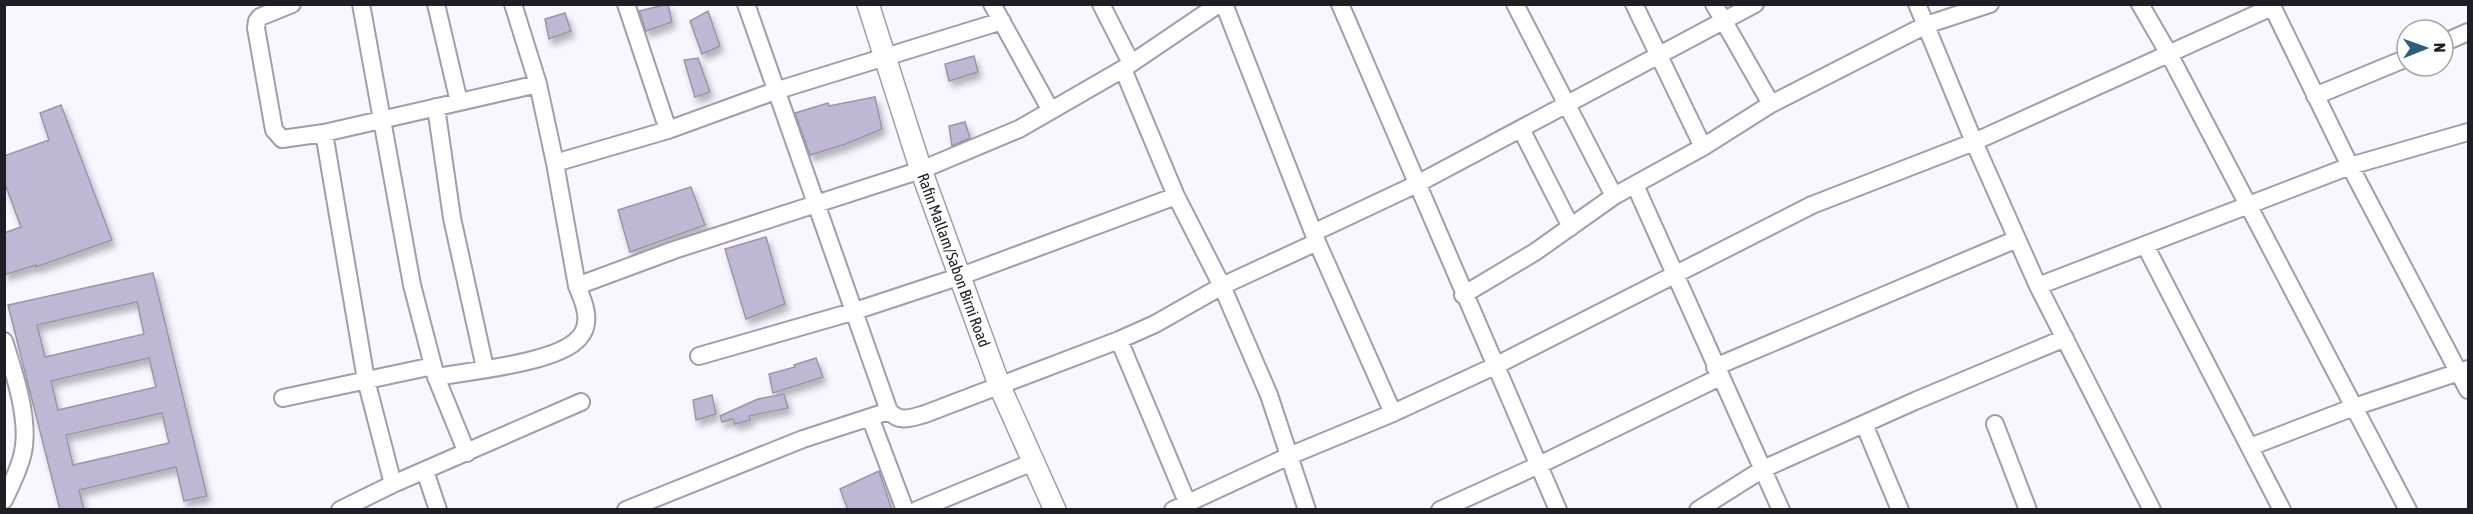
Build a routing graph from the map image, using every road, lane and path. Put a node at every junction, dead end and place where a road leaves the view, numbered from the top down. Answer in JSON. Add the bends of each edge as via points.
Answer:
{"nodes":[{"id":1,"x":292,"y":4,"type":"edge"},
{"id":2,"x":362,"y":4,"type":"edge"},
{"id":3,"x":436,"y":4,"type":"edge"},
{"id":4,"x":513,"y":4,"type":"edge"},
{"id":5,"x":627,"y":4,"type":"edge"},
{"id":6,"x":746,"y":4,"type":"edge"},
{"id":7,"x":868,"y":4,"type":"edge"},
{"id":8,"x":992,"y":4,"type":"edge"},
{"id":9,"x":1101,"y":4,"type":"edge"},
{"id":10,"x":1219,"y":4,"type":"edge"},
{"id":11,"x":1224,"y":4,"type":"edge"},
{"id":12,"x":1340,"y":4,"type":"edge"},
{"id":13,"x":1515,"y":4,"type":"edge"},
{"id":14,"x":1634,"y":4,"type":"edge"},
{"id":15,"x":1714,"y":4,"type":"edge"},
{"id":16,"x":1755,"y":4,"type":"edge"},
{"id":17,"x":1917,"y":4,"type":"edge"},
{"id":18,"x":1990,"y":4,"type":"edge"},
{"id":19,"x":2140,"y":4,"type":"edge"},
{"id":20,"x":2276,"y":7,"type":"edge"},
{"id":21,"x":1002,"y":21,"type":"junction"},
{"id":22,"x":1722,"y":21,"type":"junction"},
{"id":23,"x":1926,"y":25,"type":"junction"},
{"id":24,"x":2469,"y":32,"type":"edge"},
{"id":25,"x":2455,"y":38,"type":"edge"},
{"id":26,"x":2169,"y":54,"type":"junction"},
{"id":27,"x":1658,"y":56,"type":"junction"},
{"id":28,"x":885,"y":57,"type":"junction"},
{"id":29,"x":2395,"y":63,"type":"edge"},
{"id":30,"x":1127,"y":66,"type":"junction"},
{"id":31,"x":538,"y":84,"type":"junction"},
{"id":32,"x":775,"y":91,"type":"junction"},
{"id":33,"x":2315,"y":96,"type":"junction"},
{"id":34,"x":459,"y":102,"type":"junction"},
{"id":35,"x":1771,"y":104,"type":"junction"},
{"id":36,"x":1566,"y":106,"type":"junction"},
{"id":37,"x":436,"y":107,"type":"junction"},
{"id":38,"x":1050,"y":109,"type":"junction"},
{"id":39,"x":381,"y":120,"type":"junction"},
{"id":40,"x":1521,"y":129,"type":"junction"},
{"id":41,"x":668,"y":130,"type":"junction"},
{"id":42,"x":324,"y":133,"type":"junction"},
{"id":43,"x":2468,"y":134,"type":"edge"},
{"id":44,"x":1974,"y":142,"type":"junction"},
{"id":45,"x":1703,"y":147,"type":"junction"},
{"id":46,"x":555,"y":162,"type":"junction"},
{"id":47,"x":2350,"y":166,"type":"junction"},
{"id":48,"x":921,"y":170,"type":"junction"},
{"id":49,"x":1417,"y":184,"type":"junction"},
{"id":50,"x":1635,"y":185,"type":"junction"},
{"id":51,"x":1176,"y":196,"type":"junction"},
{"id":52,"x":1614,"y":196,"type":"junction"},
{"id":53,"x":818,"y":204,"type":"junction"},
{"id":54,"x":2248,"y":205,"type":"junction"},
{"id":55,"x":1571,"y":227,"type":"junction"},
{"id":56,"x":1316,"y":237,"type":"junction"},
{"id":57,"x":2017,"y":239,"type":"junction"},
{"id":58,"x":2145,"y":245,"type":"junction"},
{"id":59,"x":1675,"y":275,"type":"junction"},
{"id":60,"x":961,"y":276,"type":"junction"},
{"id":61,"x":577,"y":286,"type":"junction"},
{"id":62,"x":1222,"y":286,"type":"junction"},
{"id":63,"x":2038,"y":286,"type":"junction"},
{"id":64,"x":1463,"y":295,"type":"junction"},
{"id":65,"x":852,"y":312,"type":"junction"},
{"id":66,"x":2065,"y":338,"type":"junction"},
{"id":67,"x":1119,"y":340,"type":"junction"},
{"id":68,"x":4,"y":341,"type":"edge"},
{"id":69,"x":699,"y":356,"type":"dead end"},
{"id":70,"x":1497,"y":366,"type":"junction"},
{"id":71,"x":485,"y":368,"type":"junction"},
{"id":72,"x":2464,"y":370,"type":"edge"},
{"id":73,"x":434,"y":372,"type":"junction"},
{"id":74,"x":1718,"y":372,"type":"junction"},
{"id":75,"x":366,"y":380,"type":"junction"},
{"id":76,"x":1000,"y":387,"type":"junction"},
{"id":77,"x":2469,"y":390,"type":"edge"},
{"id":78,"x":283,"y":398,"type":"dead end"},
{"id":79,"x":581,"y":402,"type":"dead end"},
{"id":80,"x":2354,"y":407,"type":"junction"},
{"id":81,"x":889,"y":411,"type":"junction"},
{"id":82,"x":1393,"y":412,"type":"junction"},
{"id":83,"x":870,"y":417,"type":"junction"},
{"id":84,"x":1864,"y":424,"type":"junction"},
{"id":85,"x":1995,"y":424,"type":"dead end"},
{"id":86,"x":2250,"y":447,"type":"junction"},
{"id":87,"x":466,"y":453,"type":"junction"},
{"id":88,"x":1289,"y":456,"type":"junction"},
{"id":89,"x":1034,"y":462,"type":"junction"},
{"id":90,"x":1539,"y":465,"type":"junction"},
{"id":91,"x":1763,"y":469,"type":"junction"},
{"id":92,"x":425,"y":471,"type":"junction"},
{"id":93,"x":393,"y":483,"type":"junction"},
{"id":94,"x":4,"y":500,"type":"edge"},
{"id":95,"x":658,"y":504,"type":"edge"},
{"id":96,"x":1180,"y":506,"type":"edge"},
{"id":97,"x":340,"y":510,"type":"edge"},
{"id":98,"x":438,"y":510,"type":"edge"},
{"id":99,"x":626,"y":510,"type":"edge"},
{"id":100,"x":904,"y":510,"type":"edge"},
{"id":101,"x":917,"y":510,"type":"edge"},
{"id":102,"x":1054,"y":510,"type":"edge"},
{"id":103,"x":1306,"y":510,"type":"edge"},
{"id":104,"x":1440,"y":510,"type":"edge"},
{"id":105,"x":1558,"y":510,"type":"edge"},
{"id":106,"x":1698,"y":510,"type":"edge"},
{"id":107,"x":1781,"y":510,"type":"edge"},
{"id":108,"x":1900,"y":510,"type":"edge"},
{"id":109,"x":2028,"y":510,"type":"edge"},
{"id":110,"x":2152,"y":510,"type":"edge"},
{"id":111,"x":2282,"y":510,"type":"edge"},
{"id":112,"x":2408,"y":510,"type":"edge"}],
"edges":[{"from":1,"to":42,"type":"street","via":[[257,21],[274,130],[282,138]]},
{"from":2,"to":39,"type":"street"},
{"from":3,"to":34,"type":"street"},
{"from":4,"to":31,"type":"street"},
{"from":5,"to":41,"type":"street"},
{"from":6,"to":32,"type":"street"},
{"from":7,"to":28,"type":"street","name":"Rafin Mallam/Sabon Birni Road"},
{"from":8,"to":21,"type":"street"},
{"from":9,"to":30,"type":"street"},
{"from":10,"to":30,"type":"street"},
{"from":11,"to":56,"type":"street"},
{"from":12,"to":49,"type":"street"},
{"from":13,"to":36,"type":"street"},
{"from":14,"to":27,"type":"street"},
{"from":15,"to":22,"type":"street"},
{"from":16,"to":22,"type":"street"},
{"from":17,"to":23,"type":"street"},
{"from":18,"to":23,"type":"street"},
{"from":19,"to":26,"type":"street"},
{"from":20,"to":26,"type":"street"},
{"from":20,"to":33,"type":"street"},
{"from":21,"to":28,"type":"street"},
{"from":21,"to":38,"type":"street"},
{"from":22,"to":27,"type":"street"},
{"from":22,"to":35,"type":"street"},
{"from":23,"to":35,"type":"street"},
{"from":23,"to":44,"type":"street"},
{"from":24,"to":25,"type":"street"},
{"from":26,"to":44,"type":"street"},
{"from":26,"to":54,"type":"street"},
{"from":27,"to":36,"type":"street"},
{"from":27,"to":45,"type":"street"},
{"from":28,"to":32,"type":"street"},
{"from":28,"to":48,"type":"street","name":"Rafin Mallam/Sabon Birni Road"},
{"from":29,"to":33,"type":"street"},
{"from":30,"to":38,"type":"street"},
{"from":30,"to":51,"type":"street"},
{"from":31,"to":34,"type":"street"},
{"from":31,"to":46,"type":"street"},
{"from":32,"to":41,"type":"street"},
{"from":32,"to":53,"type":"street"},
{"from":33,"to":47,"type":"street"},
{"from":34,"to":37,"type":"street"},
{"from":35,"to":45,"type":"street"},
{"from":36,"to":40,"type":"street"},
{"from":36,"to":52,"type":"street"},
{"from":37,"to":39,"type":"street"},
{"from":37,"to":71,"type":"street","via":[[452,218]]},
{"from":38,"to":48,"type":"street","via":[[1019,129]]},
{"from":39,"to":42,"type":"street"},
{"from":39,"to":73,"type":"street","via":[[412,285]]},
{"from":40,"to":49,"type":"street"},
{"from":40,"to":55,"type":"street"},
{"from":41,"to":46,"type":"street"},
{"from":42,"to":75,"type":"street"},
{"from":43,"to":47,"type":"street"},
{"from":44,"to":57,"type":"street"},
{"from":44,"to":59,"type":"street","via":[[1812,205]]},
{"from":45,"to":50,"type":"street"},
{"from":46,"to":61,"type":"street"},
{"from":47,"to":54,"type":"street"},
{"from":47,"to":72,"type":"street"},
{"from":48,"to":53,"type":"street"},
{"from":48,"to":60,"type":"street","name":"Rafin Mallam/Sabon Birni Road"},
{"from":49,"to":56,"type":"street"},
{"from":49,"to":64,"type":"street"},
{"from":50,"to":52,"type":"street"},
{"from":50,"to":59,"type":"street"},
{"from":51,"to":60,"type":"street"},
{"from":51,"to":62,"type":"street"},
{"from":52,"to":55,"type":"street"},
{"from":53,"to":61,"type":"street"},
{"from":53,"to":65,"type":"street"},
{"from":54,"to":58,"type":"street"},
{"from":54,"to":80,"type":"street"},
{"from":55,"to":64,"type":"street"},
{"from":56,"to":62,"type":"street"},
{"from":56,"to":82,"type":"street"},
{"from":57,"to":63,"type":"street"},
{"from":57,"to":74,"type":"street"},
{"from":58,"to":63,"type":"street"},
{"from":58,"to":86,"type":"street"},
{"from":59,"to":70,"type":"street"},
{"from":59,"to":74,"type":"street"},
{"from":60,"to":65,"type":"street"},
{"from":60,"to":76,"type":"street","name":"Rafin Mallam/Sabon Birni Road"},
{"from":61,"to":71,"type":"street","via":[[585,303],[586,320],[580,338],[562,351]]},
{"from":62,"to":67,"type":"street"},
{"from":62,"to":88,"type":"street","via":[[1269,395]]},
{"from":63,"to":66,"type":"street"},
{"from":64,"to":70,"type":"street"},
{"from":65,"to":69,"type":"street"},
{"from":65,"to":81,"type":"street"},
{"from":66,"to":84,"type":"street"},
{"from":66,"to":110,"type":"street"},
{"from":67,"to":76,"type":"street"},
{"from":67,"to":96,"type":"street"},
{"from":68,"to":94,"type":"street","via":[[25,430],[23,453]]},
{"from":70,"to":82,"type":"street"},
{"from":70,"to":90,"type":"street"},
{"from":71,"to":73,"type":"street"},
{"from":72,"to":77,"type":"street"},
{"from":72,"to":80,"type":"street"},
{"from":73,"to":75,"type":"street"},
{"from":73,"to":87,"type":"street"},
{"from":74,"to":90,"type":"street"},
{"from":74,"to":91,"type":"street"},
{"from":75,"to":78,"type":"street"},
{"from":75,"to":93,"type":"street"},
{"from":76,"to":81,"type":"street","via":[[906,420]]},
{"from":76,"to":89,"type":"street","name":"Rafin Mallam/Sabon Birni Road"},
{"from":79,"to":87,"type":"street"},
{"from":80,"to":86,"type":"street"},
{"from":80,"to":112,"type":"street"},
{"from":81,"to":83,"type":"street"},
{"from":82,"to":88,"type":"street"},
{"from":83,"to":95,"type":"street","via":[[803,439]]},
{"from":83,"to":100,"type":"street"},
{"from":84,"to":91,"type":"street"},
{"from":84,"to":108,"type":"street"},
{"from":85,"to":109,"type":"street"},
{"from":86,"to":111,"type":"street"},
{"from":87,"to":92,"type":"street"},
{"from":88,"to":96,"type":"street"},
{"from":88,"to":103,"type":"street"},
{"from":89,"to":101,"type":"street"},
{"from":89,"to":102,"type":"street","name":"Rafin Mallam/Sabon Birni Road"},
{"from":90,"to":104,"type":"street"},
{"from":90,"to":105,"type":"street"},
{"from":91,"to":106,"type":"street"},
{"from":91,"to":107,"type":"street"},
{"from":92,"to":93,"type":"street"},
{"from":92,"to":98,"type":"street"},
{"from":93,"to":97,"type":"street"},
{"from":95,"to":99,"type":"street"}]}
